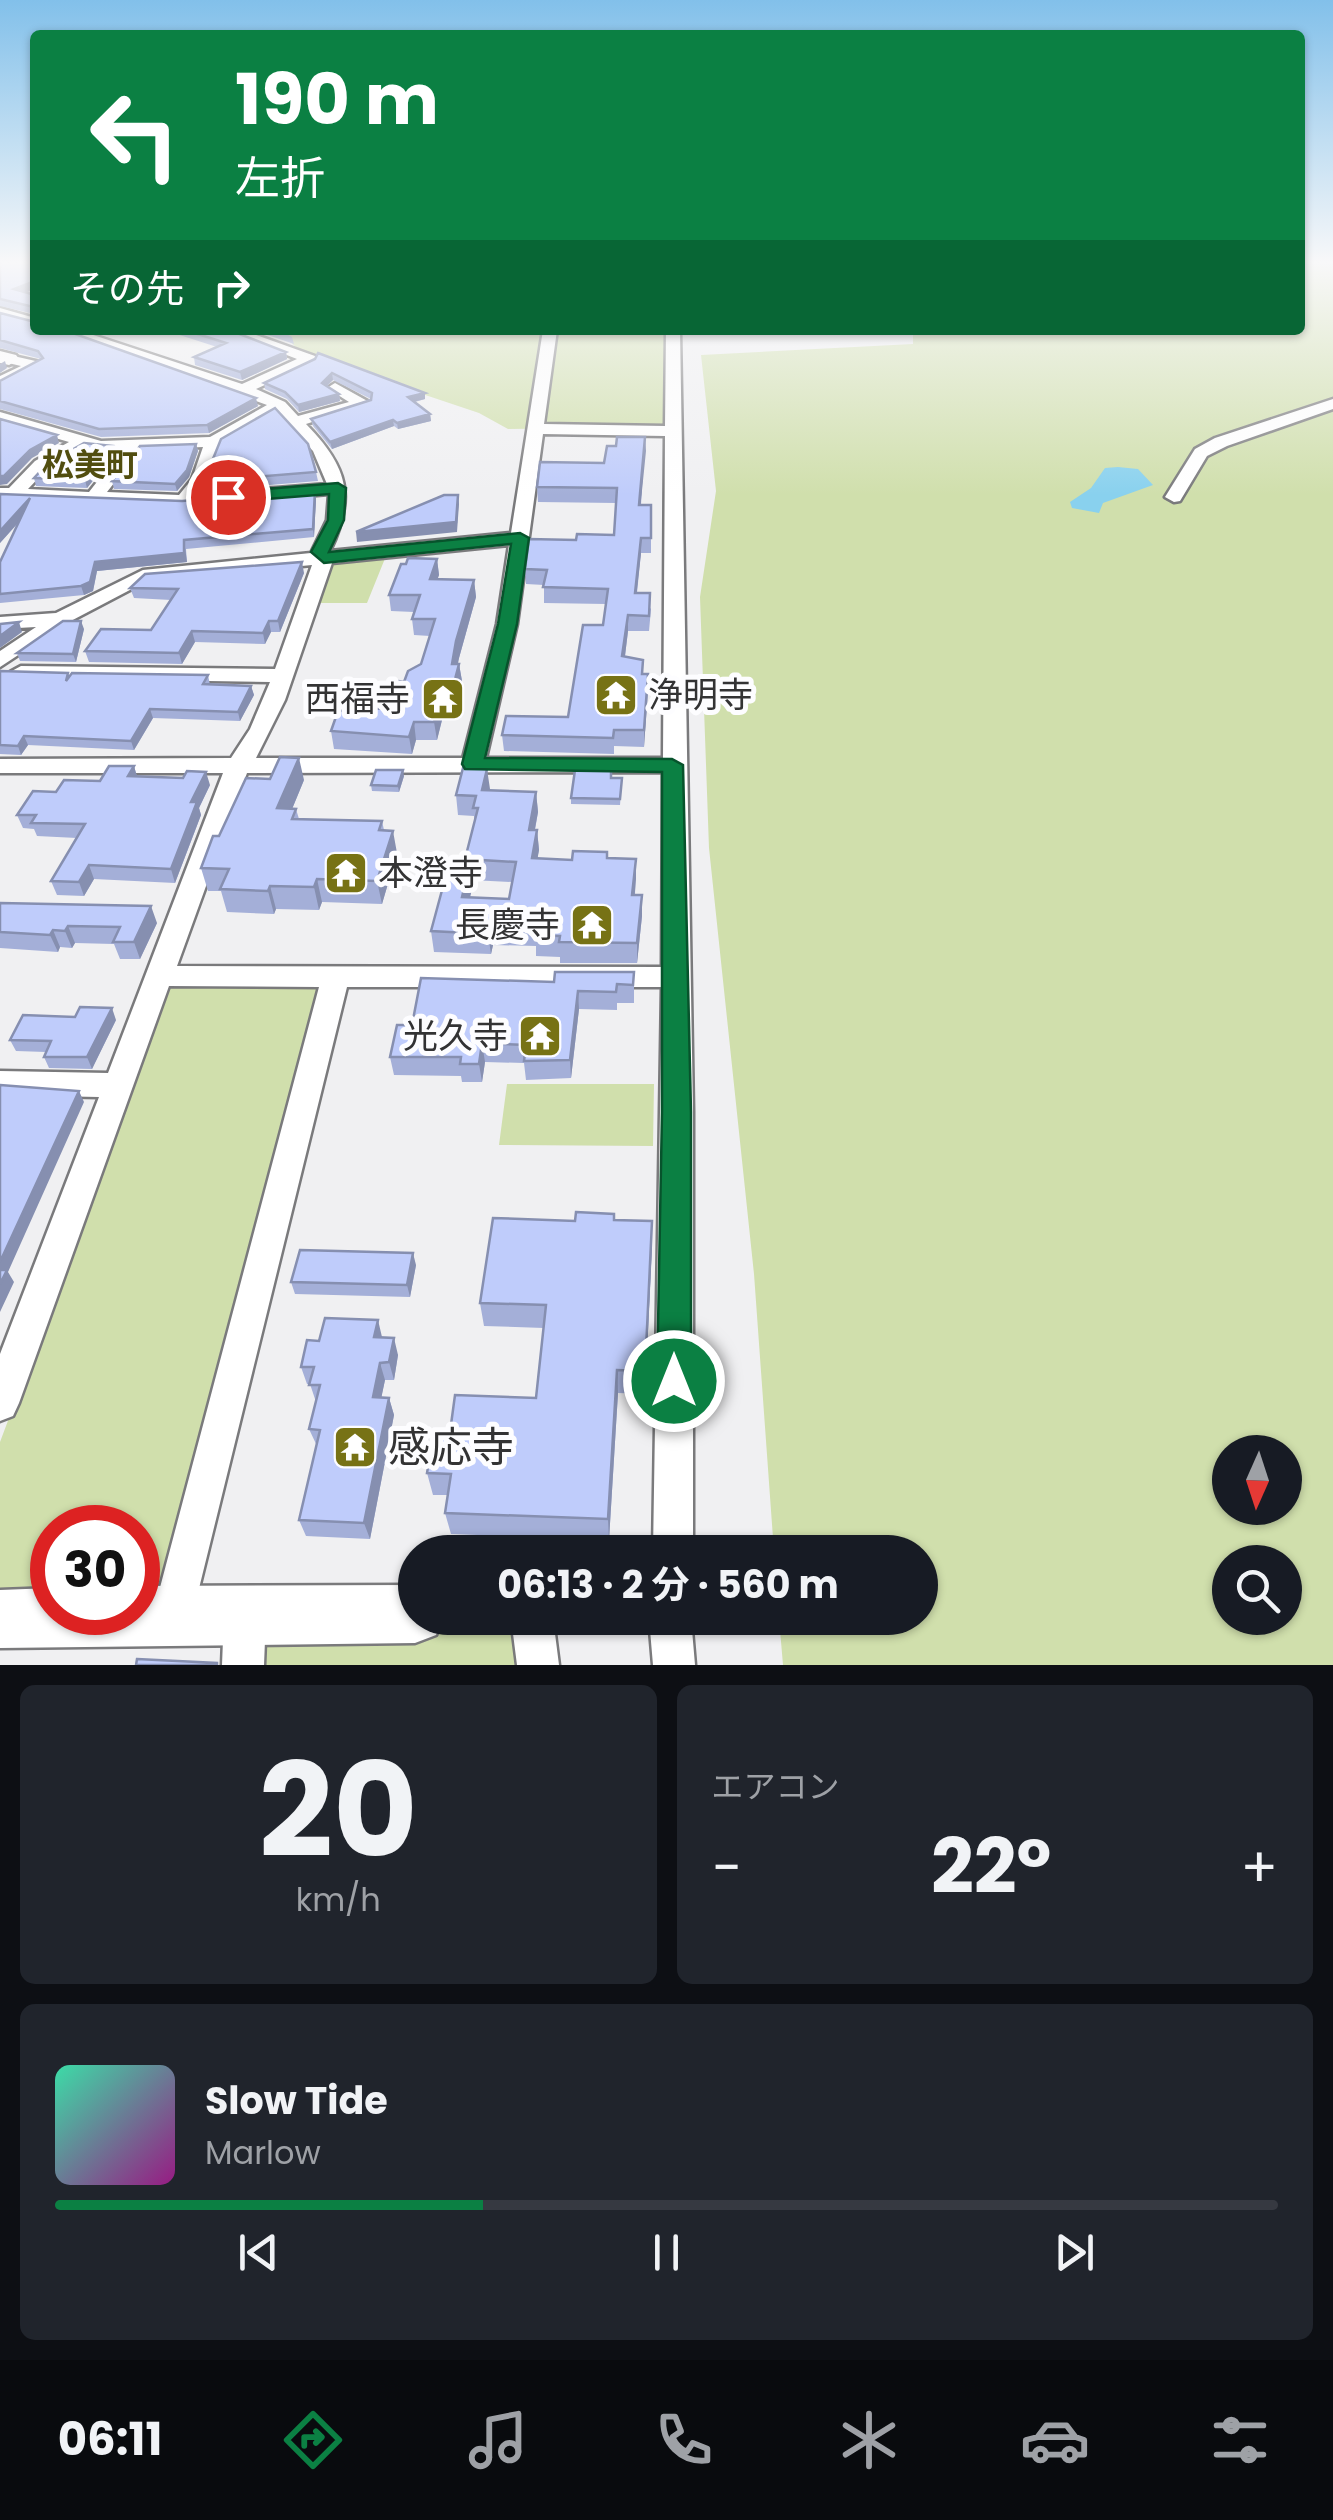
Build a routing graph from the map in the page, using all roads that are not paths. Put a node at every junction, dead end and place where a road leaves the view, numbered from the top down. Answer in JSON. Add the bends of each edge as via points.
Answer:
{"nodes":[{"id":1,"x":93,"y":339,"type":"edge"},
{"id":2,"x":253,"y":339,"type":"edge"},
{"id":3,"x":549,"y":339,"type":"edge"},
{"id":4,"x":673,"y":339,"type":"edge"},
{"id":5,"x":4,"y":358,"type":"edge"},
{"id":6,"x":0,"y":382,"type":"edge"},
{"id":7,"x":334,"y":388,"type":"edge"},
{"id":8,"x":243,"y":389,"type":"junction"},
{"id":9,"x":1333,"y":404,"type":"edge"},
{"id":10,"x":279,"y":405,"type":"junction"},
{"id":11,"x":0,"y":417,"type":"edge"},
{"id":12,"x":296,"y":422,"type":"junction"},
{"id":13,"x":20,"y":424,"type":"junction"},
{"id":14,"x":537,"y":430,"type":"junction"},
{"id":15,"x":674,"y":431,"type":"junction"},
{"id":16,"x":0,"y":434,"type":"edge"},
{"id":17,"x":83,"y":442,"type":"junction"},
{"id":18,"x":213,"y":442,"type":"junction"},
{"id":19,"x":136,"y":444,"type":"junction"},
{"id":20,"x":338,"y":488,"type":"junction"},
{"id":21,"x":7,"y":493,"type":"edge"},
{"id":22,"x":94,"y":497,"type":"junction"},
{"id":23,"x":1174,"y":497,"type":"dead end"},
{"id":24,"x":184,"y":501,"type":"junction"},
{"id":25,"x":520,"y":538,"type":"junction"},
{"id":26,"x":324,"y":558,"type":"junction"},
{"id":27,"x":60,"y":619,"type":"junction"},
{"id":28,"x":0,"y":623,"type":"edge"},
{"id":29,"x":0,"y":661,"type":"edge"},
{"id":30,"x":0,"y":671,"type":"edge"},
{"id":31,"x":281,"y":676,"type":"junction"},
{"id":32,"x":473,"y":764,"type":"junction"},
{"id":33,"x":672,"y":765,"type":"junction"},
{"id":34,"x":0,"y":766,"type":"edge"},
{"id":35,"x":237,"y":767,"type":"junction"},
{"id":36,"x":157,"y":976,"type":"junction"},
{"id":37,"x":336,"y":976,"type":"junction"},
{"id":38,"x":674,"y":977,"type":"junction"},
{"id":39,"x":0,"y":1084,"type":"edge"},
{"id":40,"x":118,"y":1085,"type":"junction"},
{"id":41,"x":0,"y":1403,"type":"edge"},
{"id":42,"x":673,"y":1535,"type":"edge"},
{"id":43,"x":174,"y":1614,"type":"junction"},
{"id":44,"x":398,"y":1617,"type":"edge"},
{"id":45,"x":0,"y":1620,"type":"edge"},
{"id":46,"x":534,"y":1635,"type":"edge"},
{"id":47,"x":671,"y":1635,"type":"edge"},
{"id":48,"x":244,"y":1640,"type":"edge"},
{"id":49,"x":538,"y":1665,"type":"edge"},
{"id":50,"x":674,"y":1665,"type":"edge"}],
"edges":[{"from":1,"to":8,"type":"street"},
{"from":2,"to":8,"type":"street","via":[[310,359]]},
{"from":3,"to":14,"type":"street"},
{"from":4,"to":15,"type":"street"},
{"from":5,"to":6,"type":"street","via":[[35,365]]},
{"from":7,"to":12,"type":"street","via":[[363,403]]},
{"from":8,"to":10,"type":"street"},
{"from":9,"to":23,"type":"street","via":[[1201,453]]},
{"from":10,"to":12,"type":"street"},
{"from":10,"to":18,"type":"street"},
{"from":11,"to":13,"type":"street"},
{"from":12,"to":20,"type":"street","via":[[322,448]]},
{"from":13,"to":16,"type":"street"},
{"from":13,"to":17,"type":"street"},
{"from":14,"to":15,"type":"street"},
{"from":14,"to":25,"type":"street"},
{"from":15,"to":33,"type":"street"},
{"from":17,"to":19,"type":"street"},
{"from":17,"to":21,"type":"street"},
{"from":18,"to":19,"type":"street"},
{"from":18,"to":24,"type":"street","via":[[200,480]]},
{"from":19,"to":22,"type":"street"},
{"from":20,"to":24,"type":"street"},
{"from":20,"to":26,"type":"street","via":[[336,520],[320,552]]},
{"from":21,"to":22,"type":"street"},
{"from":22,"to":24,"type":"street"},
{"from":25,"to":26,"type":"street"},
{"from":25,"to":32,"type":"street"},
{"from":26,"to":27,"type":"street","via":[[143,576]]},
{"from":26,"to":31,"type":"street"},
{"from":27,"to":28,"type":"street"},
{"from":27,"to":29,"type":"street"},
{"from":30,"to":31,"type":"street"},
{"from":31,"to":35,"type":"street","via":[[248,756]]},
{"from":32,"to":33,"type":"street"},
{"from":32,"to":35,"type":"street"},
{"from":33,"to":38,"type":"street"},
{"from":34,"to":35,"type":"street"},
{"from":35,"to":36,"type":"street","via":[[171,910]]},
{"from":36,"to":37,"type":"street"},
{"from":36,"to":40,"type":"street"},
{"from":37,"to":38,"type":"street"},
{"from":37,"to":43,"type":"street"},
{"from":38,"to":42,"type":"street"},
{"from":39,"to":40,"type":"street"},
{"from":40,"to":41,"type":"street"},
{"from":43,"to":45,"type":"street"},
{"from":43,"to":48,"type":"street"},
{"from":44,"to":48,"type":"street"},
{"from":46,"to":49,"type":"street"},
{"from":47,"to":50,"type":"street"}]}
